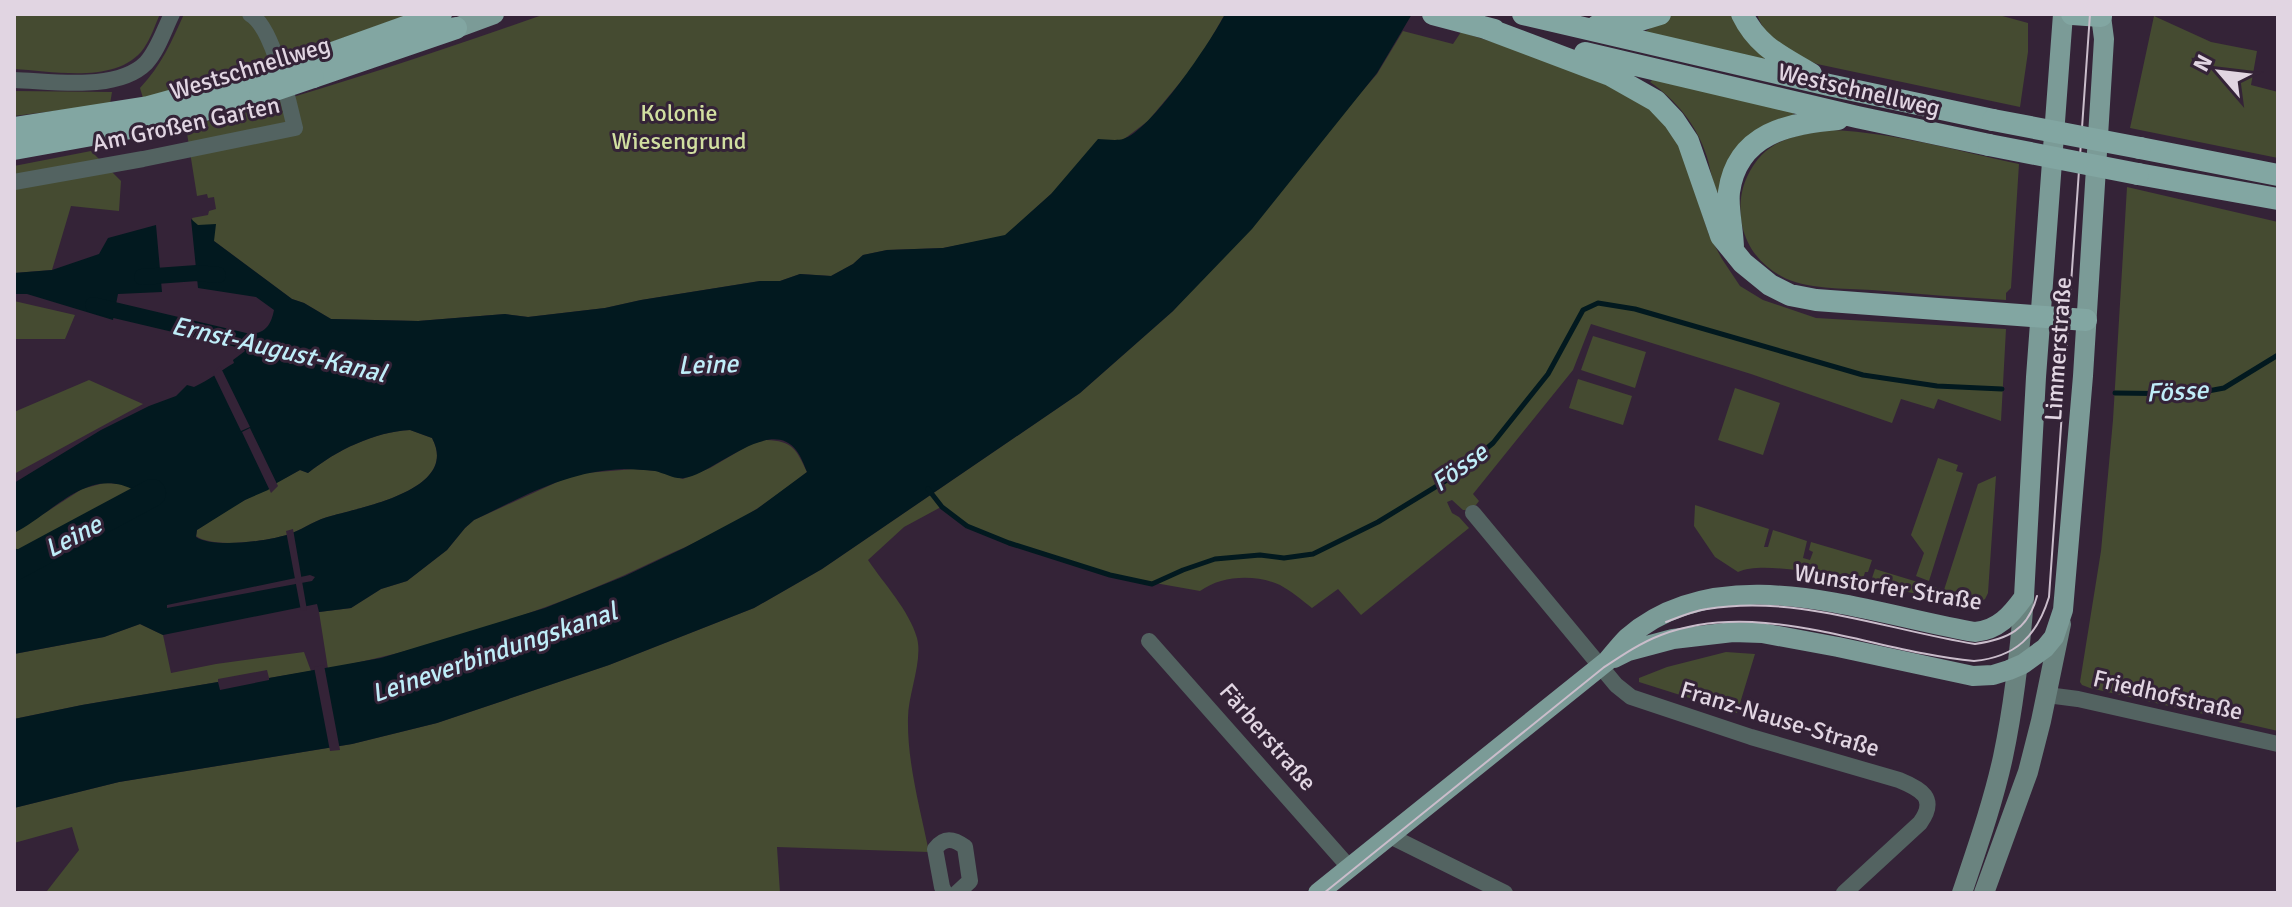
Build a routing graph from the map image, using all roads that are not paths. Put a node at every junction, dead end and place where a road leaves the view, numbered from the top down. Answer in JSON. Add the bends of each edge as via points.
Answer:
{"nodes":[{"id":1,"x":172,"y":14,"type":"edge"},
{"id":2,"x":250,"y":14,"type":"edge"},
{"id":3,"x":494,"y":14,"type":"edge"},
{"id":4,"x":1433,"y":14,"type":"edge"},
{"id":5,"x":1523,"y":14,"type":"edge"},
{"id":6,"x":1660,"y":14,"type":"edge"},
{"id":7,"x":1742,"y":14,"type":"edge"},
{"id":8,"x":2063,"y":14,"type":"edge"},
{"id":9,"x":2072,"y":14,"type":"edge"},
{"id":10,"x":2101,"y":16,"type":"edge"},
{"id":11,"x":449,"y":21,"type":"edge"},
{"id":12,"x":1475,"y":25,"type":"junction"},
{"id":13,"x":1576,"y":28,"type":"junction"},
{"id":14,"x":14,"y":80,"type":"edge"},
{"id":15,"x":1829,"y":85,"type":"junction"},
{"id":16,"x":256,"y":86,"type":"junction"},
{"id":17,"x":1857,"y":117,"type":"junction"},
{"id":18,"x":14,"y":128,"type":"edge"},
{"id":19,"x":14,"y":149,"type":"edge"},
{"id":20,"x":2278,"y":175,"type":"edge"},
{"id":21,"x":14,"y":182,"type":"edge"},
{"id":22,"x":2278,"y":199,"type":"edge"},
{"id":23,"x":1733,"y":250,"type":"junction"},
{"id":24,"x":2040,"y":316,"type":"junction"},
{"id":25,"x":2086,"y":320,"type":"junction"},
{"id":26,"x":1473,"y":513,"type":"dead end"},
{"id":27,"x":2024,"y":597,"type":"junction"},
{"id":28,"x":2063,"y":610,"type":"junction"},
{"id":29,"x":1149,"y":641,"type":"dead end"},
{"id":30,"x":1604,"y":663,"type":"junction"},
{"id":31,"x":2018,"y":667,"type":"junction"},
{"id":32,"x":2047,"y":695,"type":"junction"},
{"id":33,"x":2278,"y":744,"type":"edge"},
{"id":34,"x":1388,"y":835,"type":"junction"},
{"id":35,"x":1349,"y":867,"type":"junction"},
{"id":36,"x":945,"y":893,"type":"edge"},
{"id":37,"x":957,"y":893,"type":"edge"},
{"id":38,"x":1318,"y":893,"type":"edge"},
{"id":39,"x":1505,"y":893,"type":"edge"},
{"id":40,"x":1844,"y":893,"type":"edge"},
{"id":41,"x":1962,"y":893,"type":"edge"},
{"id":42,"x":1984,"y":893,"type":"edge"}],
"edges":[{"from":1,"to":14,"type":"street","via":[[145,64],[124,78]]},
{"from":2,"to":21,"type":"street","name":"Am Großen Garten","via":[[275,56],[295,128]]},
{"from":3,"to":11,"type":"main road","name":"Westschnellweg"},
{"from":4,"to":12,"type":"highway","name":"Westschnellweg"},
{"from":5,"to":13,"type":"highway","name":"Westschnellweg"},
{"from":6,"to":13,"type":"highway"},
{"from":7,"to":15,"type":"highway","via":[[1761,43]]},
{"from":8,"to":24,"type":"main road","name":"Limmerstraße"},
{"from":9,"to":10,"type":"highway"},
{"from":10,"to":25,"type":"main road","name":"Limmerstraße"},
{"from":11,"to":16,"type":"highway","name":"Westschnellweg","bridge":true},
{"from":12,"to":17,"type":"highway","name":"Westschnellweg"},
{"from":12,"to":23,"type":"highway","via":[[1610,75],[1656,101],[1688,141],[1721,236]]},
{"from":13,"to":15,"type":"highway","name":"Westschnellweg"},
{"from":15,"to":20,"type":"highway","name":"Westschnellweg","bridge":true},
{"from":16,"to":18,"type":"highway","name":"Westschnellweg"},
{"from":16,"to":19,"type":"highway","name":"Westschnellweg","via":[[153,124]]},
{"from":17,"to":22,"type":"highway","name":"Westschnellweg","bridge":true},
{"from":17,"to":23,"type":"highway","via":[[1799,122],[1750,148],[1729,195]]},
{"from":23,"to":24,"type":"highway","via":[[1755,275],[1790,295]]},
{"from":24,"to":25,"type":"highway"},
{"from":24,"to":27,"type":"main road","name":"Limmerstraße"},
{"from":25,"to":28,"type":"main road","name":"Limmerstraße"},
{"from":26,"to":30,"type":"street"},
{"from":27,"to":30,"type":"main road","name":"Wunstorfer Straße","via":[[2002,623],[1975,632],[1797,597],[1727,597],[1670,612],[1627,639]]},
{"from":27,"to":31,"type":"main road"},
{"from":28,"to":31,"type":"main road","name":"Limmerstraße","via":[[2054,637]]},
{"from":28,"to":32,"type":"main road"},
{"from":29,"to":35,"type":"street","name":"Färberstraße"},
{"from":30,"to":31,"type":"main road","name":"Wunstorfer Straße","via":[[1673,639],[1733,632],[1762,633],[1973,676]]},
{"from":30,"to":34,"type":"main road","name":"Wunstorfer Straße"},
{"from":30,"to":40,"type":"street","name":"Franz-Nause-Straße","via":[[1626,694],[1647,703],[1912,785],[1924,795],[1928,805],[1920,823]]},
{"from":31,"to":41,"type":"main road","via":[[2003,756]]},
{"from":32,"to":33,"type":"street","name":"Friedhofstraße"},
{"from":32,"to":42,"type":"main road","via":[[2028,772]]},
{"from":34,"to":35,"type":"main road","name":"Wunstorfer Straße"},
{"from":34,"to":39,"type":"street"},
{"from":35,"to":38,"type":"main road","name":"Wunstorfer Straße"},
{"from":36,"to":37,"type":"street","via":[[935,849],[947,839],[965,847],[970,881]]}]}
